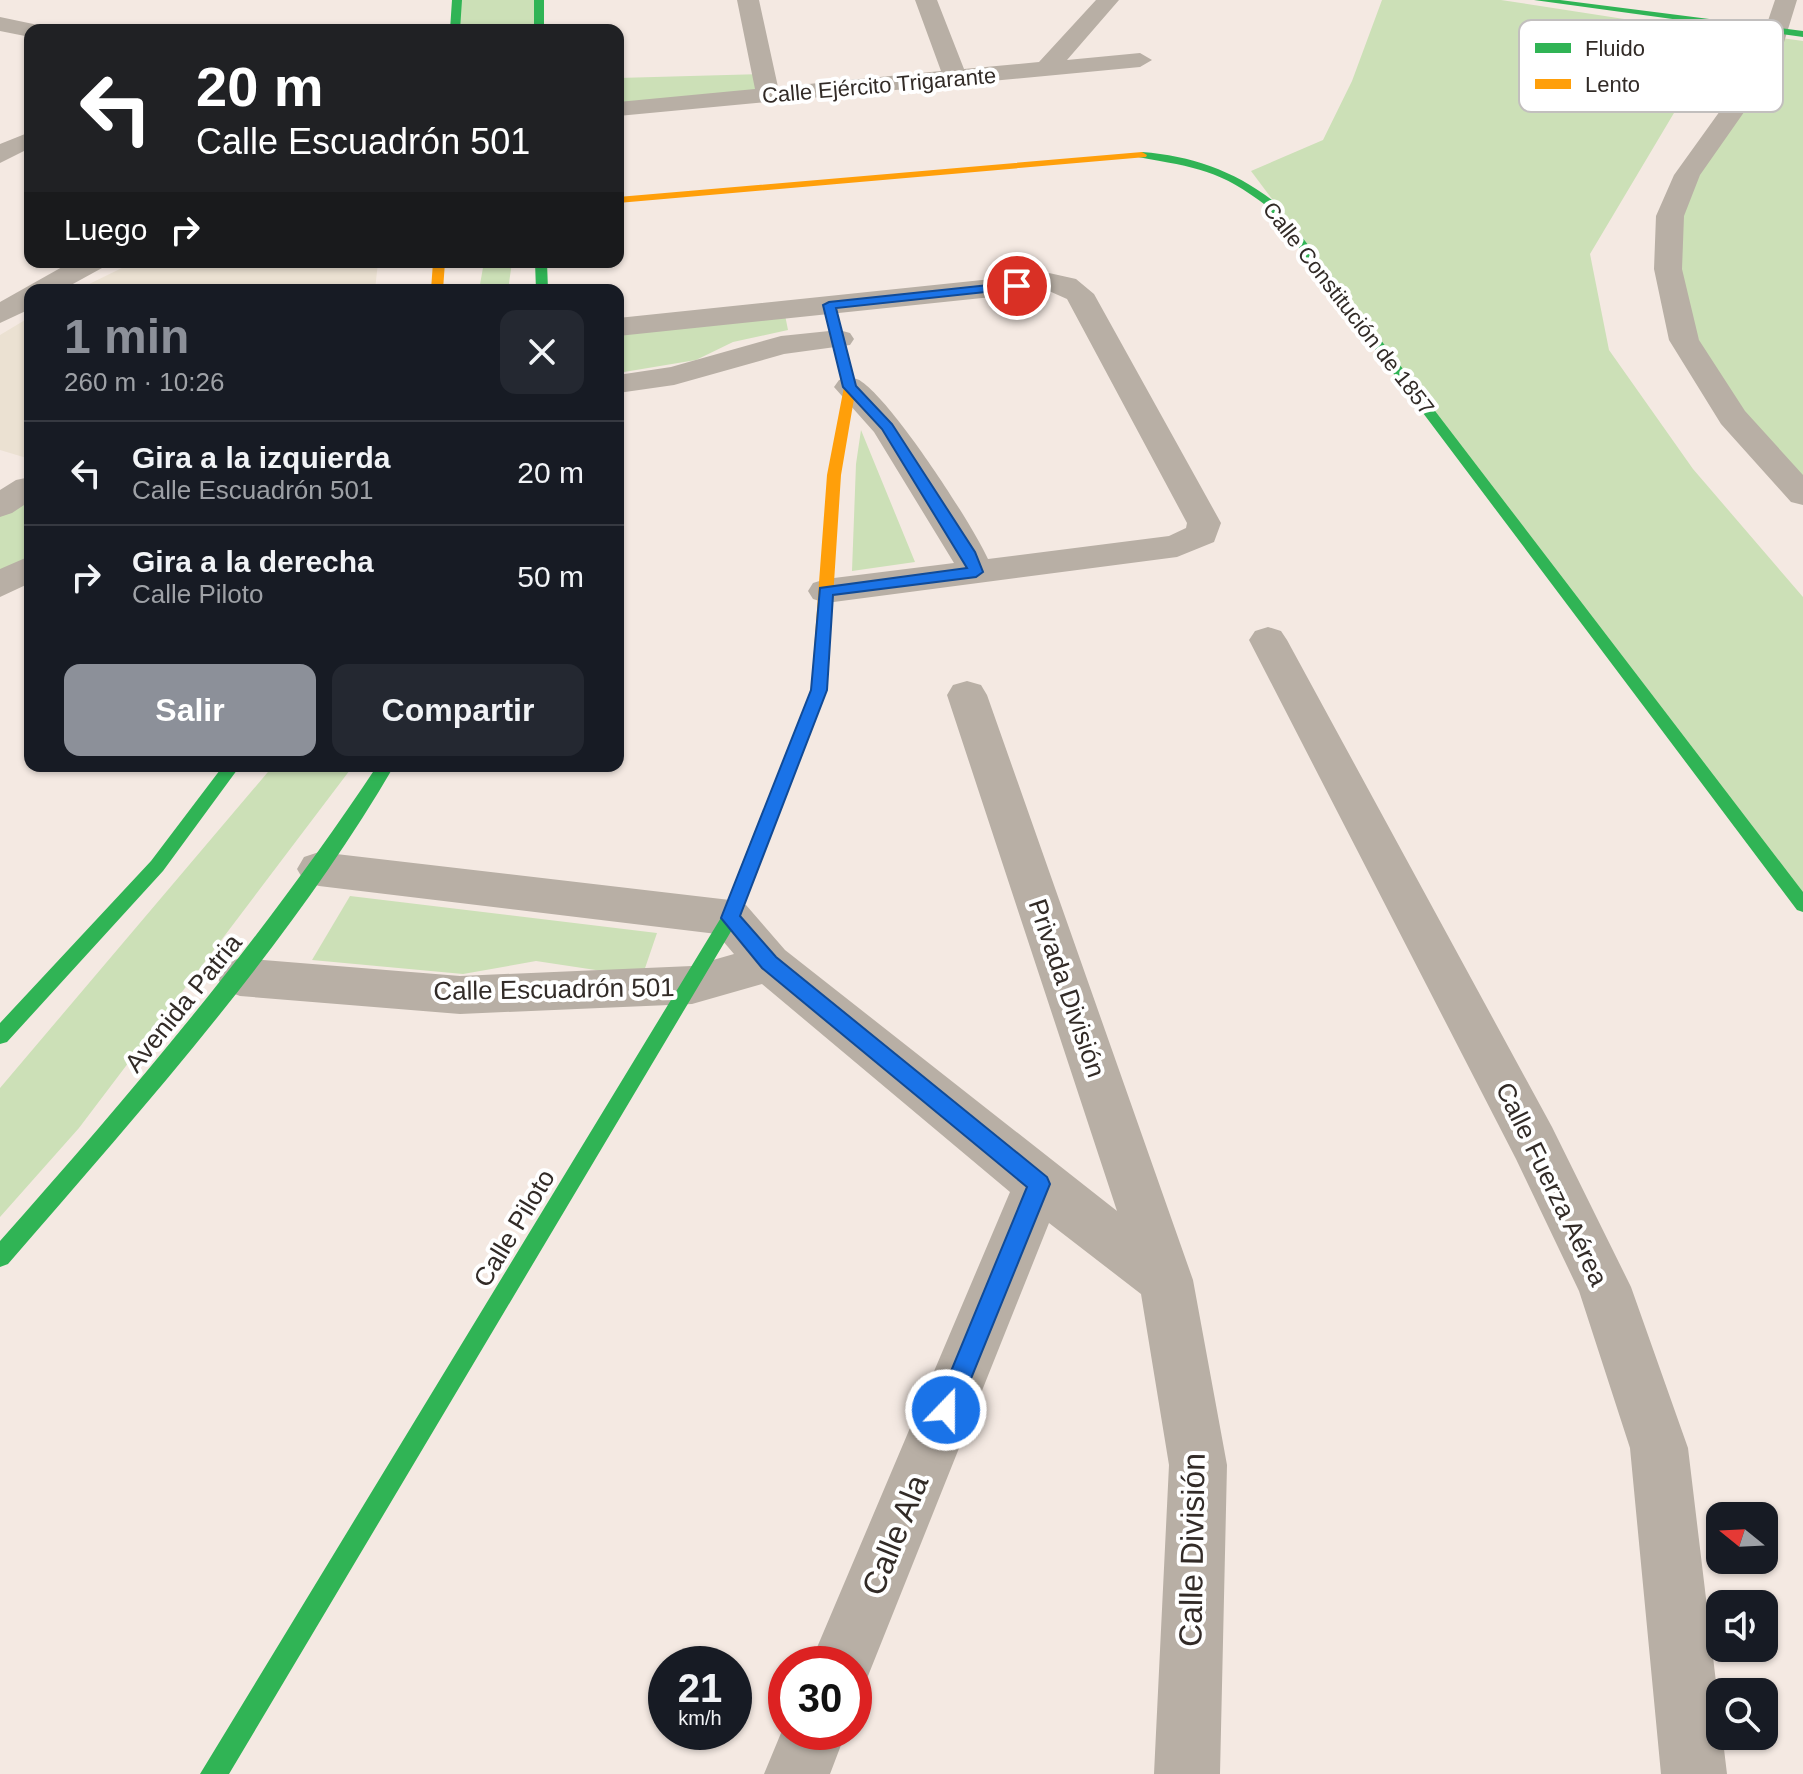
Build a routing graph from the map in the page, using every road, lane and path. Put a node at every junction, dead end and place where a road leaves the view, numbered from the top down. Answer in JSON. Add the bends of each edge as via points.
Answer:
{"nodes":[{"id":1,"x":457,"y":0,"type":"edge"},
{"id":2,"x":539,"y":0,"type":"edge"},
{"id":3,"x":748,"y":0,"type":"edge"},
{"id":4,"x":926,"y":0,"type":"edge"},
{"id":5,"x":1108,"y":0,"type":"edge"},
{"id":6,"x":1539,"y":0,"type":"edge"},
{"id":7,"x":1786,"y":0,"type":"edge"},
{"id":8,"x":1696,"y":20,"type":"edge"},
{"id":9,"x":0,"y":24,"type":"edge"},
{"id":10,"x":455,"y":24,"type":"edge"},
{"id":11,"x":539,"y":24,"type":"edge"},
{"id":12,"x":24,"y":29,"type":"edge"},
{"id":13,"x":1790,"y":32,"type":"edge"},
{"id":14,"x":1140,"y":60,"type":"dead end"},
{"id":15,"x":1046,"y":69,"type":"junction"},
{"id":16,"x":695,"y":77,"type":"dead end"},
{"id":17,"x":955,"y":77,"type":"junction"},
{"id":18,"x":765,"y":85,"type":"junction"},
{"id":19,"x":624,"y":108,"type":"edge"},
{"id":20,"x":1731,"y":112,"type":"edge"},
{"id":21,"x":0,"y":132,"type":"edge"},
{"id":22,"x":24,"y":138,"type":"edge"},
{"id":23,"x":24,"y":142,"type":"edge"},
{"id":24,"x":0,"y":155,"type":"edge"},
{"id":25,"x":624,"y":199,"type":"edge"},
{"id":26,"x":81,"y":268,"type":"edge"},
{"id":27,"x":52,"y":284,"type":"edge"},
{"id":28,"x":24,"y":300,"type":"edge"},
{"id":29,"x":829,"y":305,"type":"junction"},
{"id":30,"x":0,"y":314,"type":"edge"},
{"id":31,"x":624,"y":326,"type":"edge"},
{"id":32,"x":839,"y":339,"type":"junction"},
{"id":33,"x":624,"y":383,"type":"edge"},
{"id":34,"x":850,"y":387,"type":"junction"},
{"id":35,"x":19,"y":484,"type":"edge"},
{"id":36,"x":1803,"y":495,"type":"edge"},
{"id":37,"x":0,"y":506,"type":"edge"},
{"id":38,"x":24,"y":571,"type":"edge"},
{"id":39,"x":976,"y":572,"type":"junction"},
{"id":40,"x":0,"y":585,"type":"edge"},
{"id":41,"x":826,"y":591,"type":"junction"},
{"id":42,"x":1268,"y":640,"type":"dead end"},
{"id":43,"x":967,"y":695,"type":"dead end"},
{"id":44,"x":228,"y":772,"type":"edge"},
{"id":45,"x":382,"y":772,"type":"edge"},
{"id":46,"x":319,"y":869,"type":"junction"},
{"id":47,"x":1803,"y":905,"type":"edge"},
{"id":48,"x":730,"y":918,"type":"junction"},
{"id":49,"x":769,"y":963,"type":"junction"},
{"id":50,"x":240,"y":977,"type":"junction"},
{"id":51,"x":692,"y":985,"type":"junction"},
{"id":52,"x":0,"y":1036,"type":"edge"},
{"id":53,"x":1039,"y":1184,"type":"junction"},
{"id":54,"x":0,"y":1257,"type":"edge"},
{"id":55,"x":1166,"y":1280,"type":"junction"},
{"id":56,"x":849,"y":1646,"type":"edge"},
{"id":57,"x":807,"y":1750,"type":"edge"},
{"id":58,"x":214,"y":1774,"type":"edge"},
{"id":59,"x":797,"y":1774,"type":"edge"},
{"id":60,"x":1187,"y":1774,"type":"edge"},
{"id":61,"x":1694,"y":1774,"type":"edge"}],
"edges":[{"from":1,"to":10,"type":"street"},
{"from":2,"to":11,"type":"street"},
{"from":3,"to":18,"type":"street"},
{"from":4,"to":17,"type":"street"},
{"from":5,"to":15,"type":"street"},
{"from":6,"to":8,"type":"street"},
{"from":7,"to":13,"type":"street"},
{"from":9,"to":12,"type":"street"},
{"from":14,"to":15,"type":"street","name":"Calle Ejército Trigarante"},
{"from":15,"to":17,"type":"street","name":"Calle Ejército Trigarante"},
{"from":16,"to":18,"type":"street","name":"Calle Ejército Trigarante"},
{"from":17,"to":18,"type":"street","name":"Calle Ejército Trigarante"},
{"from":18,"to":19,"type":"street","name":"Calle Ejército Trigarante"},
{"from":20,"to":36,"type":"street","via":[[1687,175],[1670,216],[1668,269],[1684,340],[1732,417]]},
{"from":21,"to":22,"type":"street"},
{"from":23,"to":24,"type":"street"},
{"from":25,"to":47,"type":"street","name":"Calle Constitución de 1857","via":[[1128,155],[1199,161],[1248,182],[1272,205]]},
{"from":26,"to":27,"type":"street"},
{"from":28,"to":30,"type":"street"},
{"from":29,"to":31,"type":"street"},
{"from":29,"to":32,"type":"street"},
{"from":29,"to":39,"type":"street","via":[[1049,282],[1074,289],[1204,523],[1202,534],[1177,546]]},
{"from":32,"to":33,"type":"street","via":[[781,345],[674,376]]},
{"from":32,"to":34,"type":"street"},
{"from":34,"to":39,"type":"street","via":[[887,427]]},
{"from":34,"to":41,"type":"street","name":"Calle Piloto","via":[[834,475]]},
{"from":35,"to":37,"type":"street"},
{"from":38,"to":40,"type":"street"},
{"from":39,"to":41,"type":"street"},
{"from":41,"to":48,"type":"street","name":"Calle Piloto","via":[[819,690]]},
{"from":42,"to":61,"type":"street","name":"Calle Fuerza Aérea","via":[[1534,1143],[1604,1287],[1659,1448]]},
{"from":43,"to":55,"type":"street","name":"Privada División"},
{"from":44,"to":52,"type":"street","via":[[157,866]]},
{"from":45,"to":46,"type":"street","name":"Avenida Patria"},
{"from":46,"to":48,"type":"street"},
{"from":46,"to":50,"type":"street","name":"Avenida Patria"},
{"from":48,"to":49,"type":"street"},
{"from":48,"to":51,"type":"street","name":"Calle Piloto"},
{"from":49,"to":51,"type":"street","name":"Calle Escuadrón 501"},
{"from":49,"to":53,"type":"street"},
{"from":50,"to":51,"type":"street","name":"Calle Escuadrón 501","via":[[460,995]]},
{"from":50,"to":54,"type":"street","name":"Avenida Patria"},
{"from":51,"to":58,"type":"street","name":"Calle Piloto"},
{"from":53,"to":55,"type":"street"},
{"from":53,"to":56,"type":"street","name":"Calle Ala"},
{"from":55,"to":60,"type":"street","name":"Calle División","via":[[1198,1465]]},
{"from":57,"to":59,"type":"street"}]}
